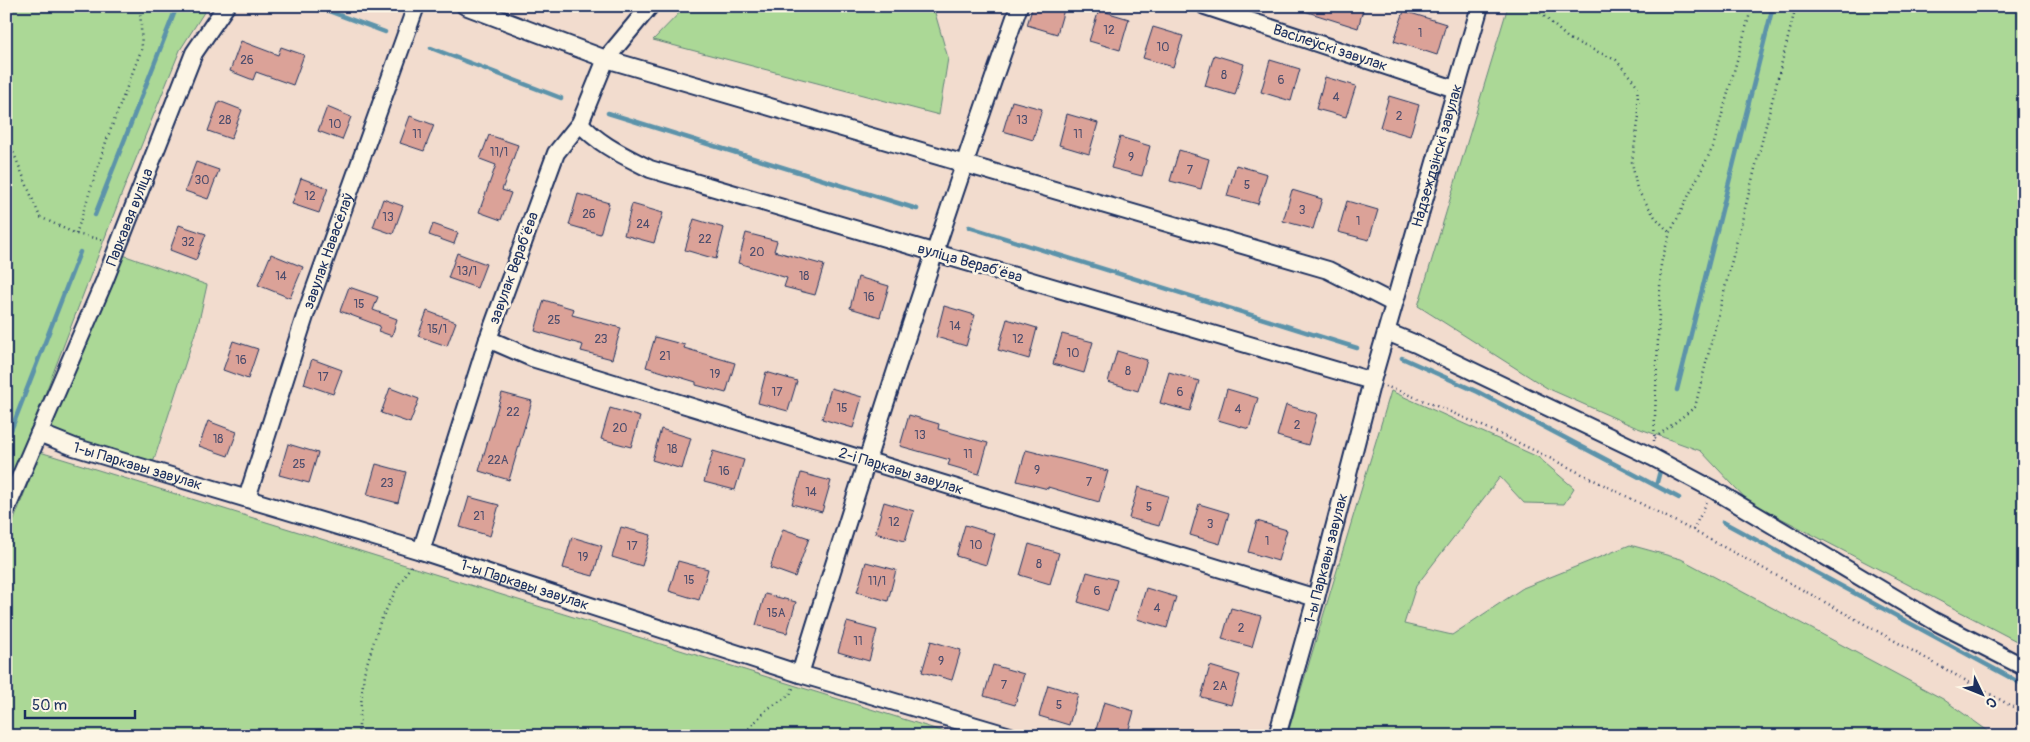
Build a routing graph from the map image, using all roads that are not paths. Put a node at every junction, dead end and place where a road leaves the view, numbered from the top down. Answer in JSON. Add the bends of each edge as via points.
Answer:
{"nodes":[{"id":1,"x":226,"y":6,"type":"edge"},
{"id":2,"x":416,"y":6,"type":"edge"},
{"id":3,"x":465,"y":6,"type":"edge"},
{"id":4,"x":650,"y":6,"type":"edge"},
{"id":5,"x":1019,"y":6,"type":"edge"},
{"id":6,"x":1205,"y":6,"type":"edge"},
{"id":7,"x":1480,"y":6,"type":"edge"},
{"id":8,"x":606,"y":59,"type":"junction"},
{"id":9,"x":1455,"y":89,"type":"junction"},
{"id":10,"x":580,"y":123,"type":"junction"},
{"id":11,"x":964,"y":162,"type":"junction"},
{"id":12,"x":935,"y":253,"type":"junction"},
{"id":13,"x":1393,"y":303,"type":"junction"},
{"id":14,"x":1387,"y":332,"type":"junction"},
{"id":15,"x":488,"y":339,"type":"junction"},
{"id":16,"x":1372,"y":381,"type":"junction"},
{"id":17,"x":39,"y":433,"type":"junction"},
{"id":18,"x":866,"y":460,"type":"junction"},
{"id":19,"x":247,"y":498,"type":"junction"},
{"id":20,"x":6,"y":510,"type":"edge"},
{"id":21,"x":421,"y":551,"type":"junction"},
{"id":22,"x":1316,"y":598,"type":"junction"},
{"id":23,"x":2024,"y":667,"type":"edge"},
{"id":24,"x":800,"y":674,"type":"junction"},
{"id":25,"x":1010,"y":736,"type":"edge"},
{"id":26,"x":1277,"y":736,"type":"edge"}],
"edges":[{"from":1,"to":17,"type":"street","name":"Паркавая вуліца","via":[[194,53],[120,243]]},
{"from":2,"to":19,"type":"street","name":"завулак Навасёлаў","via":[[306,313]]},
{"from":3,"to":8,"type":"street"},
{"from":4,"to":8,"type":"street","name":"завулак Верабʼёва"},
{"from":5,"to":11,"type":"street"},
{"from":6,"to":9,"type":"street","name":"Васілеўскі завулак"},
{"from":7,"to":9,"type":"street","name":"Надзеждзінскі завулак"},
{"from":8,"to":10,"type":"street","name":"завулак Верабʼёва"},
{"from":8,"to":11,"type":"street"},
{"from":9,"to":13,"type":"street","name":"Надзеждзінскі завулак"},
{"from":10,"to":12,"type":"street","name":"вуліца Верабʼёва","via":[[590,135],[650,170]]},
{"from":10,"to":15,"type":"street","name":"завулак Верабʼёва","via":[[556,153]]},
{"from":11,"to":12,"type":"street"},
{"from":11,"to":13,"type":"street","via":[[1328,270]]},
{"from":12,"to":16,"type":"street","name":"вуліца Верабʼёва"},
{"from":12,"to":18,"type":"street"},
{"from":13,"to":14,"type":"street","name":"Надзеждзінскі завулак"},
{"from":14,"to":16,"type":"street","name":"1-ы Паркавы завулак"},
{"from":14,"to":23,"type":"street","via":[[1652,457],[1714,490],[1934,621]]},
{"from":15,"to":18,"type":"street","name":"2-і Паркавы завулак","via":[[532,358]]},
{"from":15,"to":21,"type":"street","name":"завулак Верабʼёва"},
{"from":16,"to":22,"type":"street","name":"1-ы Паркавы завулак"},
{"from":17,"to":19,"type":"street","name":"1-ы Паркавы завулак"},
{"from":17,"to":20,"type":"street","name":"Паркавая вуліца"},
{"from":18,"to":22,"type":"street","name":"2-і Паркавы завулак"},
{"from":18,"to":24,"type":"street"},
{"from":19,"to":21,"type":"street","name":"1-ы Паркавы завулак"},
{"from":21,"to":24,"type":"street","name":"1-ы Паркавы завулак"},
{"from":22,"to":26,"type":"street","name":"1-ы Паркавы завулак"},
{"from":24,"to":25,"type":"street","name":"1-ы Паркавы завулак"}]}
